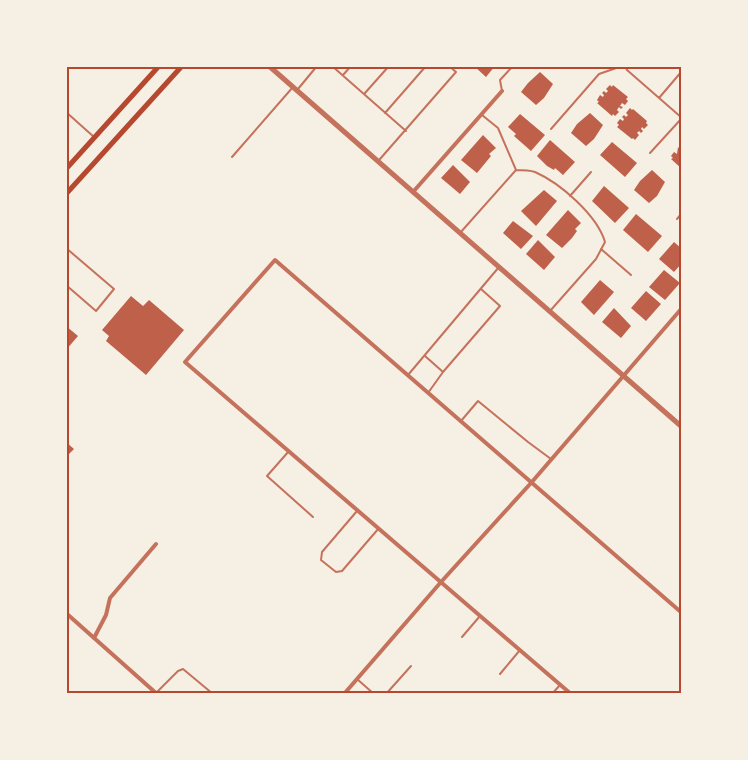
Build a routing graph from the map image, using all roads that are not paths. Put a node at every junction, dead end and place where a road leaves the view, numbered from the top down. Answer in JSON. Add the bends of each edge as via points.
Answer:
{"nodes":[{"id":1,"x":159,"y":66,"type":"edge"},
{"id":2,"x":182,"y":66,"type":"edge"},
{"id":3,"x":269,"y":66,"type":"edge"},
{"id":4,"x":280,"y":66,"type":"edge"},
{"id":5,"x":317,"y":66,"type":"edge"},
{"id":6,"x":332,"y":66,"type":"edge"},
{"id":7,"x":351,"y":66,"type":"edge"},
{"id":8,"x":389,"y":66,"type":"edge"},
{"id":9,"x":426,"y":66,"type":"edge"},
{"id":10,"x":449,"y":66,"type":"edge"},
{"id":11,"x":513,"y":66,"type":"edge"},
{"id":12,"x":624,"y":66,"type":"edge"},
{"id":13,"x":682,"y":71,"type":"edge"},
{"id":14,"x":276,"y":72,"type":"junction"},
{"id":15,"x":343,"y":75,"type":"junction"},
{"id":16,"x":295,"y":89,"type":"junction"},
{"id":17,"x":502,"y":91,"type":"joint"},
{"id":18,"x":364,"y":94,"type":"junction"},
{"id":19,"x":659,"y":98,"type":"junction"},
{"id":20,"x":66,"y":112,"type":"edge"},
{"id":21,"x":385,"y":113,"type":"junction"},
{"id":22,"x":482,"y":115,"type":"junction"},
{"id":23,"x":682,"y":118,"type":"edge"},
{"id":24,"x":551,"y":129,"type":"dead end"},
{"id":25,"x":406,"y":131,"type":"junction"},
{"id":26,"x":94,"y":137,"type":"junction"},
{"id":27,"x":650,"y":153,"type":"dead end"},
{"id":28,"x":232,"y":157,"type":"dead end"},
{"id":29,"x":378,"y":162,"type":"junction"},
{"id":30,"x":66,"y":169,"type":"edge"},
{"id":31,"x":516,"y":170,"type":"junction"},
{"id":32,"x":591,"y":172,"type":"dead end"},
{"id":33,"x":413,"y":192,"type":"junction"},
{"id":34,"x":66,"y":194,"type":"edge"},
{"id":35,"x":570,"y":196,"type":"junction"},
{"id":36,"x":682,"y":213,"type":"edge"},
{"id":37,"x":677,"y":219,"type":"dead end"},
{"id":38,"x":460,"y":233,"type":"junction"},
{"id":39,"x":66,"y":248,"type":"edge"},
{"id":40,"x":601,"y":249,"type":"junction"},
{"id":41,"x":499,"y":267,"type":"junction"},
{"id":42,"x":631,"y":275,"type":"dead end"},
{"id":43,"x":66,"y":285,"type":"edge"},
{"id":44,"x":481,"y":289,"type":"junction"},
{"id":45,"x":682,"y":309,"type":"edge"},
{"id":46,"x":550,"y":311,"type":"junction"},
{"id":47,"x":424,"y":356,"type":"junction"},
{"id":48,"x":443,"y":372,"type":"junction"},
{"id":49,"x":407,"y":375,"type":"junction"},
{"id":50,"x":623,"y":375,"type":"junction"},
{"id":51,"x":428,"y":393,"type":"junction"},
{"id":52,"x":461,"y":421,"type":"junction"},
{"id":53,"x":682,"y":427,"type":"edge"},
{"id":54,"x":289,"y":451,"type":"junction"},
{"id":55,"x":551,"y":459,"type":"junction"},
{"id":56,"x":531,"y":483,"type":"junction"},
{"id":57,"x":357,"y":510,"type":"junction"},
{"id":58,"x":313,"y":517,"type":"dead end"},
{"id":59,"x":379,"y":528,"type":"junction"},
{"id":60,"x":156,"y":544,"type":"dead end"},
{"id":61,"x":441,"y":582,"type":"junction"},
{"id":62,"x":66,"y":613,"type":"edge"},
{"id":63,"x":682,"y":613,"type":"edge"},
{"id":64,"x":480,"y":616,"type":"junction"},
{"id":65,"x":462,"y":637,"type":"dead end"},
{"id":66,"x":94,"y":638,"type":"junction"},
{"id":67,"x":520,"y":650,"type":"junction"},
{"id":68,"x":411,"y":666,"type":"dead end"},
{"id":69,"x":500,"y":674,"type":"dead end"},
{"id":70,"x":357,"y":679,"type":"junction"},
{"id":71,"x":560,"y":685,"type":"junction"},
{"id":72,"x":156,"y":693,"type":"edge"},
{"id":73,"x":213,"y":694,"type":"edge"},
{"id":74,"x":344,"y":694,"type":"edge"},
{"id":75,"x":374,"y":694,"type":"edge"},
{"id":76,"x":386,"y":694,"type":"edge"},
{"id":77,"x":552,"y":694,"type":"edge"},
{"id":78,"x":571,"y":694,"type":"edge"}],
"edges":[{"from":1,"to":26,"type":"main road"},
{"from":2,"to":34,"type":"main road"},
{"from":3,"to":14,"type":"street"},
{"from":4,"to":14,"type":"lane"},
{"from":5,"to":16,"type":"lane"},
{"from":6,"to":15,"type":"lane"},
{"from":7,"to":15,"type":"lane"},
{"from":8,"to":18,"type":"lane"},
{"from":9,"to":21,"type":"lane"},
{"from":10,"to":25,"type":"lane","via":[[456,72]]},
{"from":11,"to":17,"type":"lane","via":[[500,80]]},
{"from":12,"to":19,"type":"lane"},
{"from":12,"to":24,"type":"lane","via":[[598,74]]},
{"from":13,"to":19,"type":"lane"},
{"from":14,"to":16,"type":"street"},
{"from":15,"to":18,"type":"lane"},
{"from":16,"to":28,"type":"lane"},
{"from":16,"to":29,"type":"street"},
{"from":17,"to":22,"type":"street"},
{"from":18,"to":21,"type":"lane"},
{"from":19,"to":23,"type":"lane"},
{"from":20,"to":26,"type":"lane"},
{"from":21,"to":25,"type":"lane"},
{"from":22,"to":31,"type":"lane","via":[[498,128]]},
{"from":22,"to":33,"type":"street"},
{"from":23,"to":27,"type":"lane"},
{"from":25,"to":29,"type":"lane"},
{"from":26,"to":30,"type":"main road"},
{"from":29,"to":33,"type":"street"},
{"from":31,"to":35,"type":"lane","via":[[532,171]]},
{"from":31,"to":38,"type":"lane"},
{"from":32,"to":35,"type":"lane"},
{"from":33,"to":38,"type":"street"},
{"from":35,"to":40,"type":"lane","via":[[601,230],[605,242]]},
{"from":36,"to":37,"type":"lane"},
{"from":38,"to":41,"type":"street"},
{"from":39,"to":43,"type":"lane","via":[[114,289],[96,311]]},
{"from":40,"to":42,"type":"lane"},
{"from":40,"to":46,"type":"lane"},
{"from":41,"to":44,"type":"lane"},
{"from":41,"to":46,"type":"street"},
{"from":44,"to":47,"type":"lane"},
{"from":44,"to":48,"type":"lane","via":[[500,306]]},
{"from":45,"to":50,"type":"street"},
{"from":46,"to":50,"type":"street"},
{"from":47,"to":48,"type":"lane"},
{"from":47,"to":49,"type":"lane"},
{"from":48,"to":51,"type":"lane"},
{"from":49,"to":51,"type":"street"},
{"from":49,"to":54,"type":"street","via":[[274,260],[185,362]]},
{"from":50,"to":53,"type":"street"},
{"from":50,"to":55,"type":"street"},
{"from":51,"to":52,"type":"street"},
{"from":52,"to":55,"type":"lane","via":[[478,401]]},
{"from":52,"to":56,"type":"street"},
{"from":54,"to":57,"type":"street"},
{"from":54,"to":58,"type":"lane","via":[[267,476]]},
{"from":55,"to":56,"type":"street"},
{"from":56,"to":61,"type":"street"},
{"from":56,"to":63,"type":"street"},
{"from":57,"to":59,"type":"street"},
{"from":57,"to":59,"type":"lane","via":[[322,552],[321,560],[336,573]]},
{"from":59,"to":61,"type":"street"},
{"from":60,"to":66,"type":"street","via":[[110,598]]},
{"from":61,"to":64,"type":"street"},
{"from":61,"to":70,"type":"street"},
{"from":62,"to":66,"type":"street"},
{"from":64,"to":65,"type":"lane"},
{"from":64,"to":67,"type":"street"},
{"from":66,"to":72,"type":"street"},
{"from":67,"to":69,"type":"lane"},
{"from":67,"to":71,"type":"street"},
{"from":68,"to":76,"type":"lane"},
{"from":70,"to":74,"type":"street"},
{"from":70,"to":75,"type":"lane"},
{"from":71,"to":77,"type":"lane"},
{"from":71,"to":78,"type":"street"},
{"from":72,"to":73,"type":"lane","via":[[183,669]]}]}
